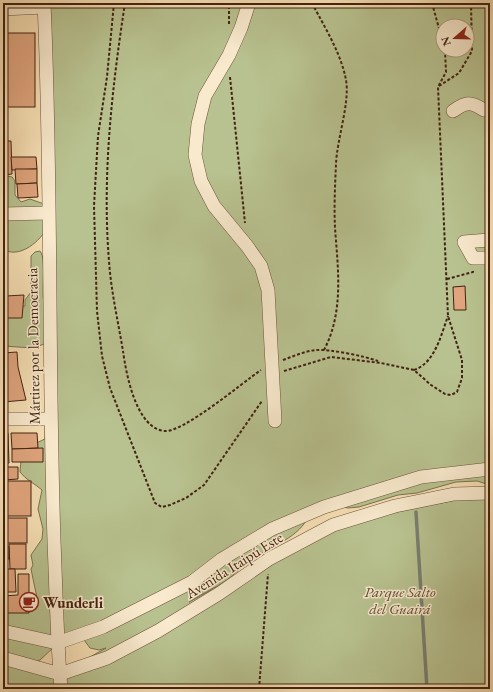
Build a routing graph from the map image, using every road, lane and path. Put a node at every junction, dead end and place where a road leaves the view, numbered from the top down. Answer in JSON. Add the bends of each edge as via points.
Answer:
{"nodes":[{"id":1,"x":114,"y":3,"type":"edge"},
{"id":2,"x":125,"y":3,"type":"edge"},
{"id":3,"x":229,"y":3,"type":"edge"},
{"id":4,"x":249,"y":3,"type":"edge"},
{"id":5,"x":312,"y":3,"type":"edge"},
{"id":6,"x":432,"y":3,"type":"edge"},
{"id":7,"x":471,"y":3,"type":"edge"},
{"id":8,"x":44,"y":5,"type":"edge"},
{"id":9,"x":3,"y":10,"type":"edge"},
{"id":10,"x":436,"y":18,"type":"edge"},
{"id":11,"x":229,"y":25,"type":"dead end"},
{"id":12,"x":229,"y":55,"type":"junction"},
{"id":13,"x":445,"y":58,"type":"edge"},
{"id":14,"x":438,"y":87,"type":"junction"},
{"id":15,"x":484,"y":110,"type":"dead end"},
{"id":16,"x":453,"y":111,"type":"dead end"},
{"id":17,"x":48,"y":213,"type":"junction"},
{"id":18,"x":3,"y":214,"type":"edge"},
{"id":19,"x":245,"y":223,"type":"dead end"},
{"id":20,"x":489,"y":238,"type":"edge"},
{"id":21,"x":490,"y":253,"type":"edge"},
{"id":22,"x":473,"y":258,"type":"junction"},
{"id":23,"x":490,"y":258,"type":"edge"},
{"id":24,"x":447,"y":279,"type":"junction"},
{"id":25,"x":448,"y":316,"type":"junction"},
{"id":26,"x":324,"y":350,"type":"junction"},
{"id":27,"x":273,"y":363,"type":"junction"},
{"id":28,"x":381,"y":363,"type":"junction"},
{"id":29,"x":414,"y":370,"type":"junction"},
{"id":30,"x":274,"y":378,"type":"junction"},
{"id":31,"x":264,"y":396,"type":"dead end"},
{"id":32,"x":3,"y":419,"type":"edge"},
{"id":33,"x":50,"y":419,"type":"junction"},
{"id":34,"x":275,"y":421,"type":"dead end"},
{"id":35,"x":490,"y":469,"type":"edge"},
{"id":36,"x":490,"y":493,"type":"edge"},
{"id":37,"x":269,"y":559,"type":"junction"},
{"id":38,"x":3,"y":631,"type":"edge"},
{"id":39,"x":58,"y":643,"type":"junction"},
{"id":40,"x":3,"y":658,"type":"edge"},
{"id":41,"x":60,"y":674,"type":"junction"},
{"id":42,"x":61,"y":689,"type":"edge"},
{"id":43,"x":259,"y":689,"type":"edge"}],
"edges":[{"from":1,"to":31,"type":"path","via":[[98,136],[94,198],[97,311],[102,356],[110,388],[155,503],[162,507],[170,505],[186,498],[204,485]]},
{"from":2,"to":27,"type":"path","via":[[110,127],[107,231],[112,287],[127,376],[137,404],[145,420],[155,428],[166,431],[184,425]]},
{"from":3,"to":11,"type":"path"},
{"from":4,"to":12,"type":"street"},
{"from":5,"to":26,"type":"path","via":[[341,61],[346,82],[346,103],[336,165],[335,227],[339,293],[331,335]]},
{"from":6,"to":10,"type":"path"},
{"from":7,"to":14,"type":"path","via":[[472,51],[459,74]]},
{"from":8,"to":9,"type":"street"},
{"from":8,"to":17,"type":"street","name":"Mártirez por la Democracia"},
{"from":12,"to":19,"type":"path"},
{"from":12,"to":27,"type":"street","via":[[205,96],[198,124],[195,155],[201,181],[214,206],[261,266],[268,290]]},
{"from":13,"to":14,"type":"path","via":[[446,72]]},
{"from":14,"to":24,"type":"path"},
{"from":15,"to":16,"type":"street","via":[[474,103],[463,104]]},
{"from":17,"to":18,"type":"street"},
{"from":17,"to":33,"type":"street","name":"Mártirez por la Democracia"},
{"from":20,"to":21,"type":"street"},
{"from":20,"to":22,"type":"street","via":[[464,242]]},
{"from":22,"to":23,"type":"street"},
{"from":22,"to":24,"type":"path","via":[[473,272]]},
{"from":24,"to":25,"type":"path"},
{"from":25,"to":29,"type":"path","via":[[427,362]]},
{"from":25,"to":29,"type":"path","via":[[462,360],[462,378],[457,392],[451,395],[444,394]]},
{"from":26,"to":27,"type":"path","via":[[314,350]]},
{"from":26,"to":28,"type":"path"},
{"from":27,"to":30,"type":"street"},
{"from":28,"to":29,"type":"path"},
{"from":28,"to":30,"type":"path","via":[[331,357],[296,366]]},
{"from":30,"to":34,"type":"street"},
{"from":32,"to":33,"type":"street"},
{"from":33,"to":39,"type":"street","name":"Mártirez por la Democracia"},
{"from":35,"to":39,"type":"street","name":"Avenida Itaipú Este","via":[[421,477],[324,507],[272,529],[192,582],[103,628]]},
{"from":36,"to":37,"type":"street","name":"Avenida Itaipú Este","via":[[454,494],[395,506],[333,525]]},
{"from":37,"to":41,"type":"street","name":"Avenida Itaipú Este","via":[[158,631],[107,658]]},
{"from":37,"to":43,"type":"path"},
{"from":38,"to":39,"type":"street"},
{"from":39,"to":41,"type":"street","name":"Mártirez por la Democracia"},
{"from":40,"to":41,"type":"street"},
{"from":41,"to":42,"type":"street","name":"Mártirez por la Democracia"}]}
